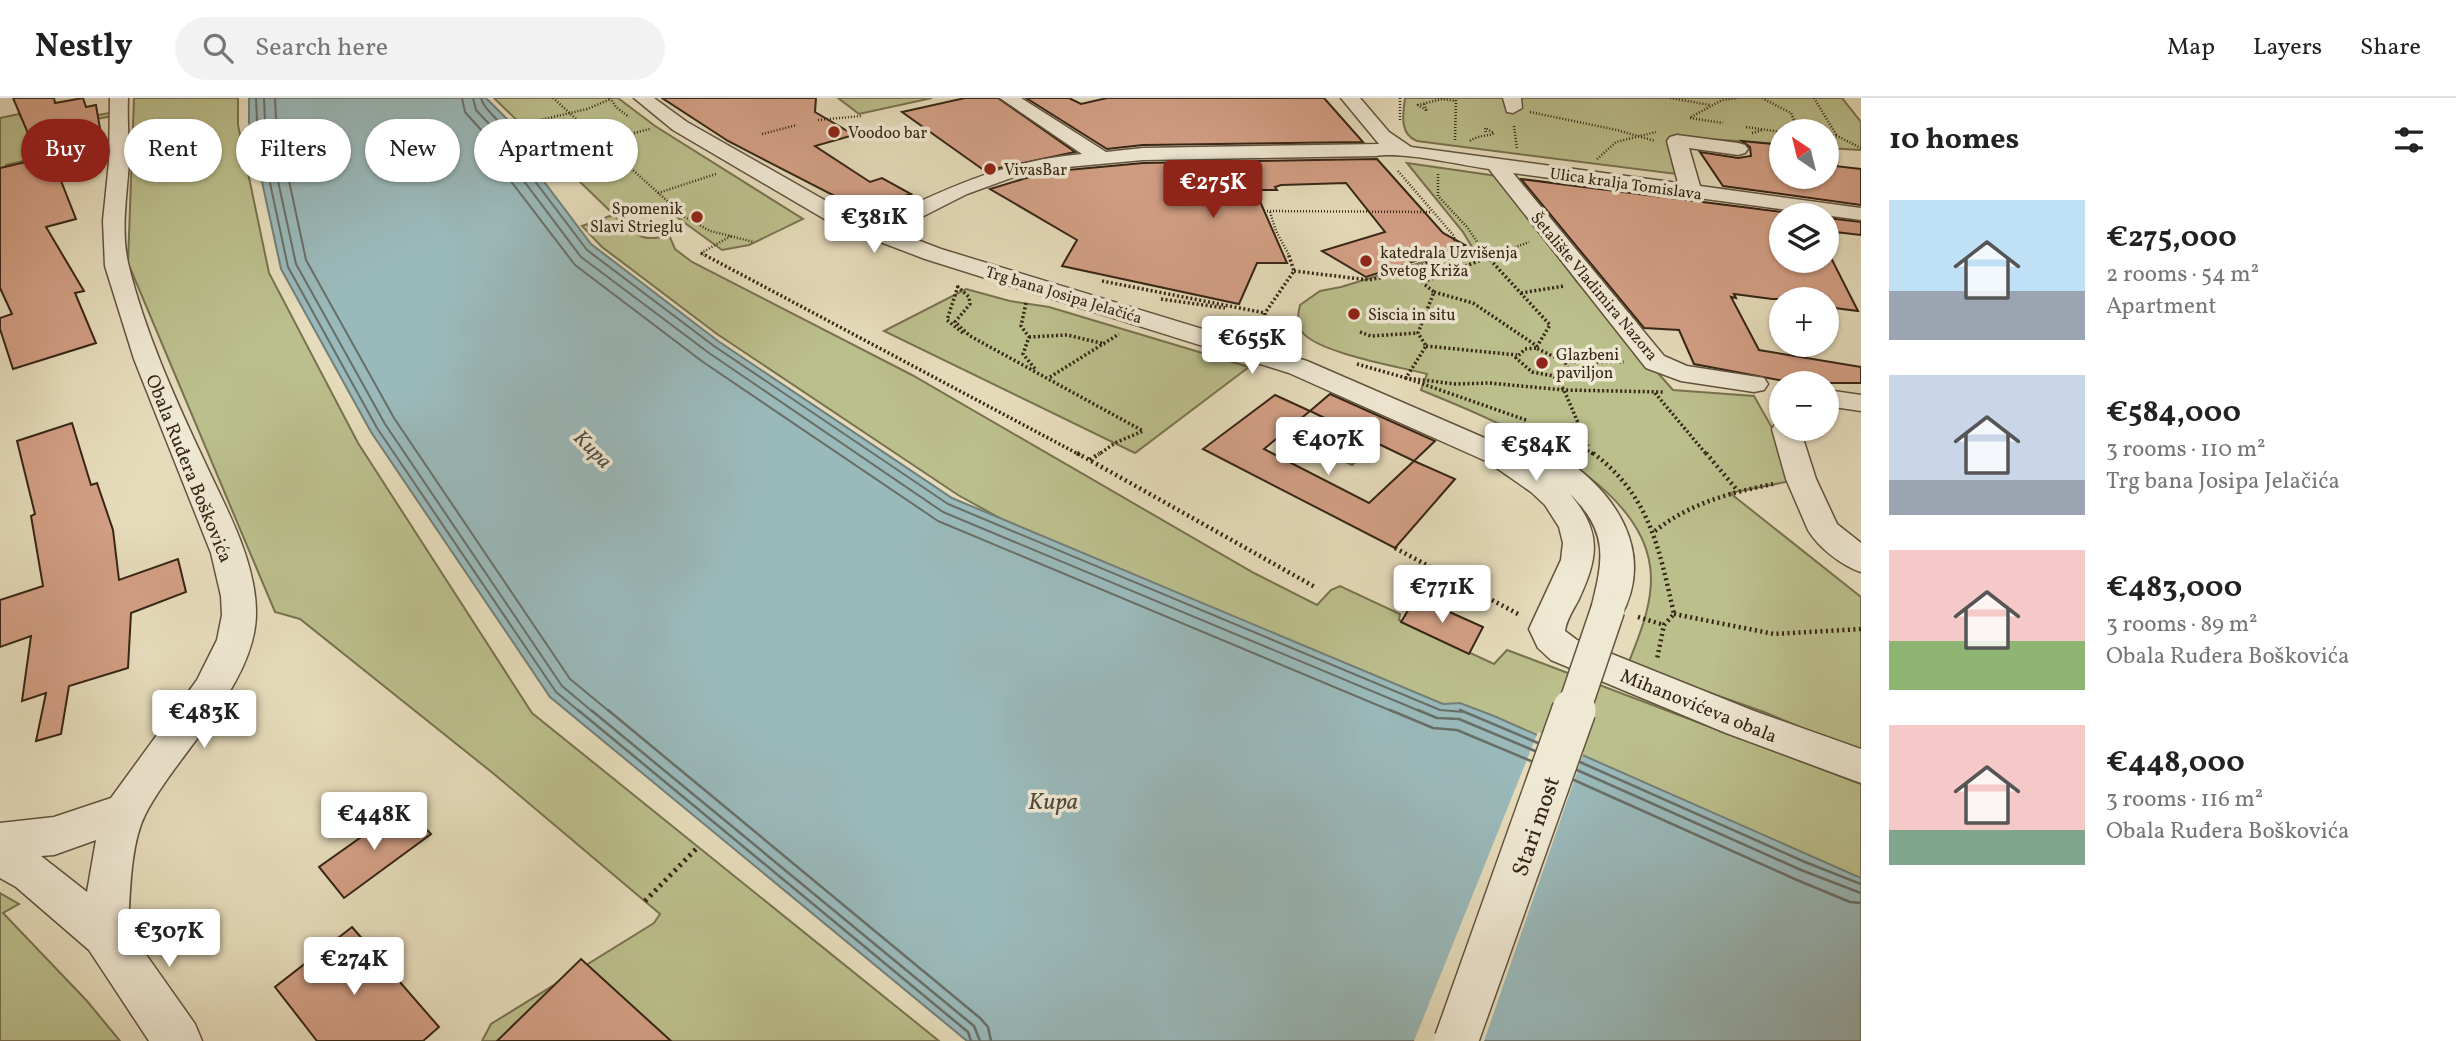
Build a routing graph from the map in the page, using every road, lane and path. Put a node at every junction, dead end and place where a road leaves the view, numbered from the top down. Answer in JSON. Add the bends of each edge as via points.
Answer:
{"nodes":[{"id":1,"x":119,"y":98,"type":"edge"},
{"id":2,"x":553,"y":98,"type":"edge"},
{"id":3,"x":643,"y":98,"type":"edge"},
{"id":4,"x":1009,"y":98,"type":"edge"},
{"id":5,"x":1670,"y":98,"type":"edge"},
{"id":6,"x":1738,"y":98,"type":"edge"},
{"id":7,"x":1762,"y":98,"type":"edge"},
{"id":8,"x":1814,"y":98,"type":"edge"},
{"id":9,"x":611,"y":99,"type":"edge"},
{"id":10,"x":1722,"y":99,"type":"edge"},
{"id":11,"x":1456,"y":100,"type":"edge"},
{"id":12,"x":1361,"y":102,"type":"edge"},
{"id":13,"x":1512,"y":103,"type":"edge"},
{"id":14,"x":1424,"y":104,"type":"dead end"},
{"id":15,"x":1712,"y":105,"type":"junction"},
{"id":16,"x":569,"y":113,"type":"junction"},
{"id":17,"x":861,"y":116,"type":"dead end"},
{"id":18,"x":1688,"y":118,"type":"dead end"},
{"id":19,"x":544,"y":119,"type":"edge"},
{"id":20,"x":576,"y":119,"type":"edge"},
{"id":21,"x":1796,"y":119,"type":"edge"},
{"id":22,"x":1827,"y":119,"type":"edge"},
{"id":23,"x":818,"y":120,"type":"dead end"},
{"id":24,"x":674,"y":121,"type":"junction"},
{"id":25,"x":797,"y":125,"type":"dead end"},
{"id":26,"x":1659,"y":130,"type":"dead end"},
{"id":27,"x":638,"y":131,"type":"edge"},
{"id":28,"x":762,"y":134,"type":"dead end"},
{"id":29,"x":1486,"y":134,"type":"dead end"},
{"id":30,"x":1839,"y":137,"type":"edge"},
{"id":31,"x":1642,"y":138,"type":"junction"},
{"id":32,"x":1468,"y":142,"type":"dead end"},
{"id":33,"x":1455,"y":146,"type":"dead end"},
{"id":34,"x":1678,"y":148,"type":"junction"},
{"id":35,"x":1861,"y":148,"type":"edge"},
{"id":36,"x":1738,"y":149,"type":"dead end"},
{"id":37,"x":1099,"y":156,"type":"junction"},
{"id":38,"x":1393,"y":157,"type":"junction"},
{"id":39,"x":1507,"y":160,"type":"junction"},
{"id":40,"x":1594,"y":164,"type":"dead end"},
{"id":41,"x":1438,"y":166,"type":"dead end"},
{"id":42,"x":720,"y":173,"type":"dead end"},
{"id":43,"x":638,"y":175,"type":"edge"},
{"id":44,"x":1691,"y":192,"type":"junction"},
{"id":45,"x":657,"y":193,"type":"junction"},
{"id":46,"x":1264,"y":211,"type":"dead end"},
{"id":47,"x":1431,"y":212,"type":"junction"},
{"id":48,"x":1861,"y":214,"type":"edge"},
{"id":49,"x":892,"y":223,"type":"dead end"},
{"id":50,"x":732,"y":236,"type":"junction"},
{"id":51,"x":1539,"y":239,"type":"dead end"},
{"id":52,"x":754,"y":242,"type":"dead end"},
{"id":53,"x":1456,"y":250,"type":"junction"},
{"id":54,"x":1487,"y":257,"type":"junction"},
{"id":55,"x":1294,"y":271,"type":"dead end"},
{"id":56,"x":1408,"y":272,"type":"junction"},
{"id":57,"x":1093,"y":279,"type":"dead end"},
{"id":58,"x":1422,"y":282,"type":"junction"},
{"id":59,"x":1566,"y":285,"type":"dead end"},
{"id":60,"x":1434,"y":292,"type":"junction"},
{"id":61,"x":1520,"y":293,"type":"junction"},
{"id":62,"x":1147,"y":297,"type":"dead end"},
{"id":63,"x":1027,"y":299,"type":"dead end"},
{"id":64,"x":1240,"y":310,"type":"junction"},
{"id":65,"x":1265,"y":313,"type":"dead end"},
{"id":66,"x":1127,"y":329,"type":"dead end"},
{"id":67,"x":1360,"y":332,"type":"dead end"},
{"id":68,"x":1418,"y":334,"type":"junction"},
{"id":69,"x":970,"y":336,"type":"junction"},
{"id":70,"x":1029,"y":337,"type":"junction"},
{"id":71,"x":1105,"y":344,"type":"junction"},
{"id":72,"x":1426,"y":346,"type":"junction"},
{"id":73,"x":1536,"y":347,"type":"junction"},
{"id":74,"x":1517,"y":355,"type":"junction"},
{"id":75,"x":1565,"y":362,"type":"junction"},
{"id":76,"x":1652,"y":362,"type":"junction"},
{"id":77,"x":1353,"y":363,"type":"dead end"},
{"id":78,"x":1298,"y":367,"type":"junction"},
{"id":79,"x":1037,"y":371,"type":"junction"},
{"id":80,"x":1554,"y":376,"type":"junction"},
{"id":81,"x":1049,"y":378,"type":"junction"},
{"id":82,"x":1754,"y":384,"type":"dead end"},
{"id":83,"x":1411,"y":389,"type":"junction"},
{"id":84,"x":1564,"y":390,"type":"junction"},
{"id":85,"x":1673,"y":390,"type":"dead end"},
{"id":86,"x":1655,"y":393,"type":"junction"},
{"id":87,"x":1839,"y":400,"type":"edge"},
{"id":88,"x":1861,"y":403,"type":"edge"},
{"id":89,"x":1529,"y":421,"type":"dead end"},
{"id":90,"x":1553,"y":432,"type":"dead end"},
{"id":91,"x":1790,"y":441,"type":"edge"},
{"id":92,"x":1589,"y":448,"type":"junction"},
{"id":93,"x":1090,"y":460,"type":"junction"},
{"id":94,"x":1801,"y":479,"type":"junction"},
{"id":95,"x":1738,"y":491,"type":"junction"},
{"id":96,"x":1824,"y":530,"type":"junction"},
{"id":97,"x":1655,"y":531,"type":"junction"},
{"id":98,"x":1861,"y":537,"type":"edge"},
{"id":99,"x":1395,"y":548,"type":"dead end"},
{"id":100,"x":1861,"y":560,"type":"edge"},
{"id":101,"x":1315,"y":587,"type":"dead end"},
{"id":102,"x":1675,"y":614,"type":"junction"},
{"id":103,"x":1547,"y":629,"type":"junction"},
{"id":104,"x":1861,"y":629,"type":"edge"},
{"id":105,"x":1651,"y":687,"type":"junction"},
{"id":106,"x":1861,"y":766,"type":"edge"},
{"id":107,"x":125,"y":811,"type":"junction"},
{"id":108,"x":0,"y":842,"type":"edge"},
{"id":109,"x":698,"y":847,"type":"dead end"},
{"id":110,"x":0,"y":856,"type":"edge"},
{"id":111,"x":645,"y":901,"type":"dead end"},
{"id":112,"x":105,"y":935,"type":"junction"},
{"id":113,"x":178,"y":1041,"type":"edge"},
{"id":114,"x":1456,"y":1041,"type":"edge"}],
"edges":[{"from":1,"to":107,"type":"street","name":"Obala Ruđera Boškovića","via":[[113,216],[117,266],[157,387],[228,559],[239,616],[228,661]]},
{"from":2,"to":16,"type":"path"},
{"from":3,"to":24,"type":"street","name":"Trg bana Josipa Jelačića"},
{"from":4,"to":37,"type":"street"},
{"from":5,"to":15,"type":"path"},
{"from":6,"to":10,"type":"path"},
{"from":7,"to":21,"type":"path"},
{"from":8,"to":22,"type":"path"},
{"from":9,"to":16,"type":"path"},
{"from":10,"to":15,"type":"path"},
{"from":11,"to":14,"type":"path"},
{"from":11,"to":33,"type":"path"},
{"from":12,"to":38,"type":"street"},
{"from":13,"to":31,"type":"path"},
{"from":13,"to":39,"type":"path"},
{"from":15,"to":18,"type":"path"},
{"from":16,"to":19,"type":"path"},
{"from":16,"to":20,"type":"path"},
{"from":17,"to":23,"type":"path"},
{"from":24,"to":27,"type":"path"},
{"from":24,"to":78,"type":"street","name":"Trg bana Josipa Jelačića","via":[[832,214],[933,254]]},
{"from":25,"to":28,"type":"path"},
{"from":26,"to":31,"type":"path"},
{"from":29,"to":32,"type":"path"},
{"from":30,"to":35,"type":"path"},
{"from":31,"to":34,"type":"path"},
{"from":31,"to":40,"type":"path","via":[[1616,140]]},
{"from":34,"to":36,"type":"street","via":[[1677,141]]},
{"from":34,"to":44,"type":"street"},
{"from":37,"to":38,"type":"street","via":[[1376,150]]},
{"from":37,"to":49,"type":"street","via":[[1017,169]]},
{"from":38,"to":39,"type":"street","name":"Ulica kralja Tomislava"},
{"from":38,"to":47,"type":"path"},
{"from":39,"to":44,"type":"street","name":"Ulica kralja Tomislava"},
{"from":39,"to":76,"type":"street","name":"Šetalište Vladimira Nazora"},
{"from":41,"to":54,"type":"path","via":[[1438,196]]},
{"from":42,"to":45,"type":"path"},
{"from":43,"to":45,"type":"path"},
{"from":44,"to":48,"type":"street","name":"Ulica kralja Tomislava"},
{"from":45,"to":50,"type":"path","via":[[685,217],[710,231]]},
{"from":46,"to":47,"type":"path"},
{"from":47,"to":53,"type":"path","via":[[1454,236]]},
{"from":50,"to":52,"type":"path"},
{"from":50,"to":93,"type":"path","via":[[701,253]]},
{"from":51,"to":54,"type":"path"},
{"from":53,"to":54,"type":"path"},
{"from":53,"to":56,"type":"path"},
{"from":54,"to":58,"type":"path"},
{"from":54,"to":61,"type":"path"},
{"from":55,"to":56,"type":"path","via":[[1369,280]]},
{"from":56,"to":58,"type":"path"},
{"from":57,"to":64,"type":"path"},
{"from":58,"to":60,"type":"path"},
{"from":59,"to":61,"type":"path"},
{"from":60,"to":68,"type":"path"},
{"from":60,"to":73,"type":"path","via":[[1473,303]]},
{"from":61,"to":73,"type":"path","via":[[1550,325]]},
{"from":62,"to":64,"type":"path"},
{"from":63,"to":70,"type":"path","via":[[1021,326]]},
{"from":64,"to":65,"type":"path"},
{"from":66,"to":71,"type":"path"},
{"from":67,"to":68,"type":"path","via":[[1371,336]]},
{"from":68,"to":72,"type":"path"},
{"from":69,"to":69,"type":"path","via":[[947,320],[957,286],[970,297],[970,304],[955,322]]},
{"from":69,"to":79,"type":"path"},
{"from":70,"to":71,"type":"path","via":[[1076,334]]},
{"from":70,"to":79,"type":"path","via":[[1023,354]]},
{"from":71,"to":81,"type":"path"},
{"from":72,"to":74,"type":"path"},
{"from":72,"to":83,"type":"path"},
{"from":73,"to":74,"type":"path"},
{"from":73,"to":75,"type":"path"},
{"from":74,"to":80,"type":"path","via":[[1526,369]]},
{"from":75,"to":76,"type":"path"},
{"from":75,"to":80,"type":"path","via":[[1568,368]]},
{"from":76,"to":82,"type":"street","name":"Šetalište Vladimira Nazora","via":[[1681,373]]},
{"from":76,"to":86,"type":"path"},
{"from":77,"to":83,"type":"path"},
{"from":78,"to":83,"type":"street","name":"Trg bana Josipa Jelačića"},
{"from":78,"to":103,"type":"street","name":"Trg bana Josipa Jelačića","via":[[1498,455],[1557,499],[1580,540],[1578,559]]},
{"from":79,"to":81,"type":"path"},
{"from":80,"to":84,"type":"path"},
{"from":81,"to":93,"type":"path","via":[[1143,431]]},
{"from":83,"to":84,"type":"path","via":[[1489,383]]},
{"from":83,"to":89,"type":"path"},
{"from":83,"to":114,"type":"street","name":"Stari most","bridge":true,"via":[[1555,465],[1588,494],[1618,552],[1608,609]]},
{"from":84,"to":86,"type":"path"},
{"from":84,"to":92,"type":"path"},
{"from":85,"to":86,"type":"path"},
{"from":86,"to":95,"type":"path"},
{"from":87,"to":88,"type":"street"},
{"from":90,"to":92,"type":"path"},
{"from":91,"to":94,"type":"street"},
{"from":92,"to":97,"type":"path","via":[[1630,483]]},
{"from":93,"to":101,"type":"path"},
{"from":94,"to":95,"type":"path"},
{"from":94,"to":96,"type":"street"},
{"from":95,"to":97,"type":"path","via":[[1673,515]]},
{"from":96,"to":98,"type":"street"},
{"from":96,"to":100,"type":"street"},
{"from":97,"to":102,"type":"path"},
{"from":99,"to":103,"type":"path"},
{"from":102,"to":104,"type":"path","via":[[1774,634]]},
{"from":102,"to":105,"type":"path","via":[[1664,625]]},
{"from":103,"to":105,"type":"street","name":"Mihanovićeva obala","via":[[1563,650]]},
{"from":105,"to":106,"type":"street","name":"Mihanovićeva obala"},
{"from":107,"to":108,"type":"street","via":[[54,836]]},
{"from":107,"to":112,"type":"street","name":"Obala Ruđera Boškovića","via":[[112,869]]},
{"from":109,"to":111,"type":"path"},
{"from":110,"to":112,"type":"street","via":[[31,873]]},
{"from":112,"to":113,"type":"street"}]}
